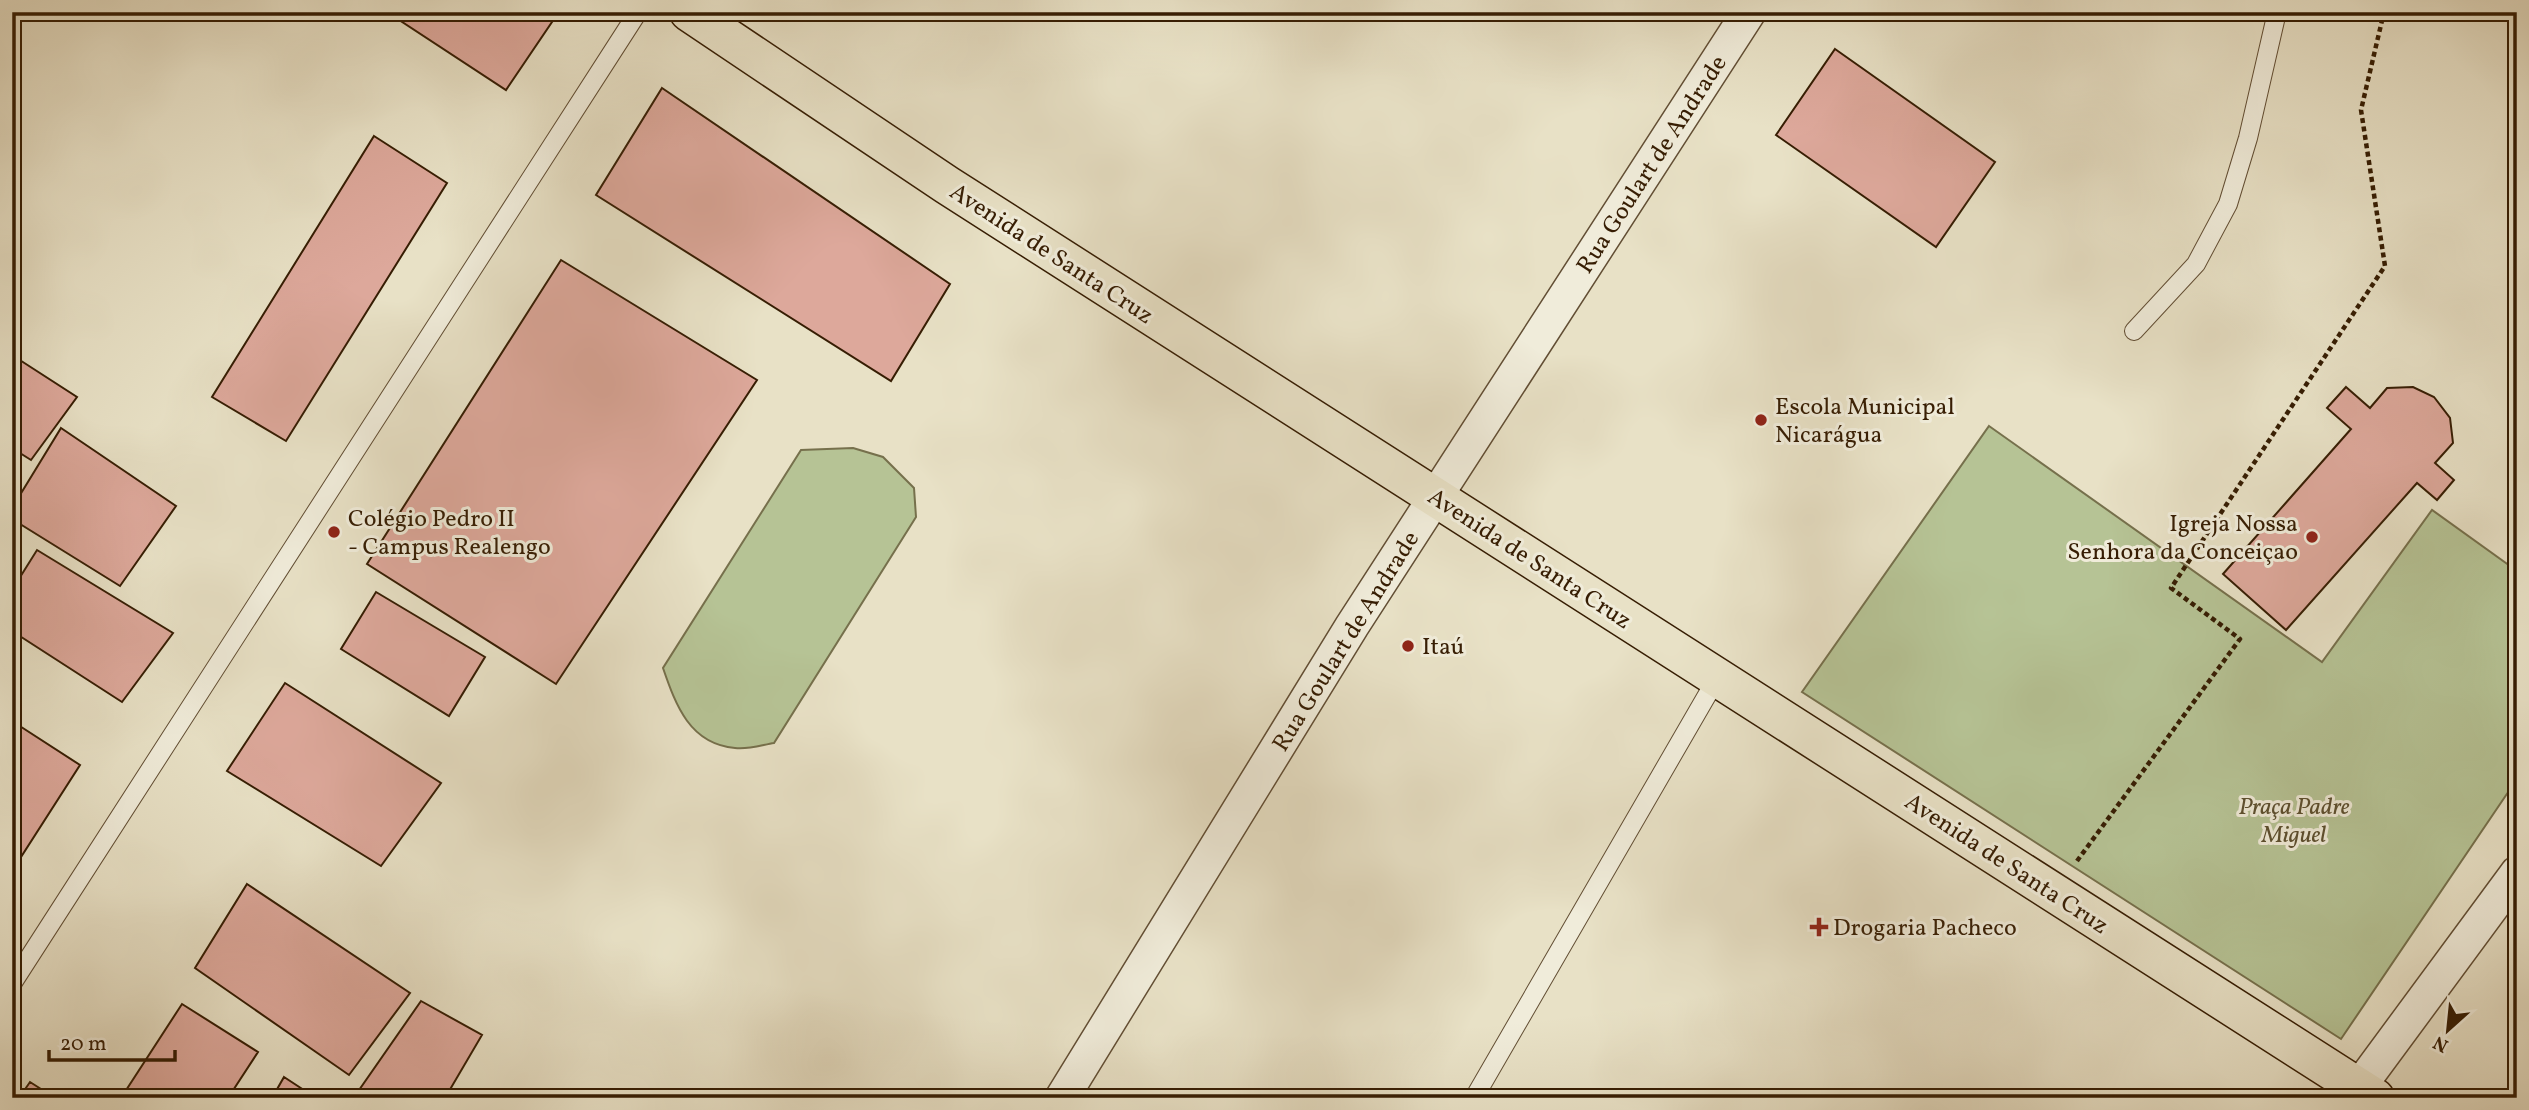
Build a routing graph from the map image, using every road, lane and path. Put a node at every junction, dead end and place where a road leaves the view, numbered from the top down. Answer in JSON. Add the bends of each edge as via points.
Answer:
{"nodes":[{"id":1,"x":638,"y":12,"type":"edge"},
{"id":2,"x":689,"y":12,"type":"edge"},
{"id":3,"x":1749,"y":12,"type":"edge"},
{"id":4,"x":2277,"y":12,"type":"edge"},
{"id":5,"x":2384,"y":12,"type":"edge"},
{"id":6,"x":2134,"y":331,"type":"dead end"},
{"id":7,"x":1435,"y":498,"type":"junction"},
{"id":8,"x":1717,"y":677,"type":"junction"},
{"id":9,"x":2517,"y":873,"type":"edge"},
{"id":10,"x":2054,"y":893,"type":"junction"},
{"id":11,"x":12,"y":985,"type":"edge"},
{"id":12,"x":2361,"y":1095,"type":"edge"},
{"id":13,"x":1062,"y":1098,"type":"edge"},
{"id":14,"x":1474,"y":1098,"type":"edge"}],
"edges":[{"from":1,"to":11,"type":"lane"},
{"from":2,"to":7,"type":"main road","name":"Avenida de Santa Cruz","via":[[958,193]]},
{"from":3,"to":7,"type":"street","name":"Rua Goulart de Andrade"},
{"from":4,"to":6,"type":"lane","via":[[2228,204],[2196,264]]},
{"from":5,"to":10,"type":"path","via":[[2361,110],[2385,266],[2171,588],[2240,639]]},
{"from":7,"to":8,"type":"main road","name":"Avenida de Santa Cruz"},
{"from":7,"to":13,"type":"street","name":"Rua Goulart de Andrade"},
{"from":8,"to":10,"type":"main road","name":"Avenida de Santa Cruz"},
{"from":8,"to":14,"type":"lane"},
{"from":9,"to":12,"type":"street"},
{"from":10,"to":12,"type":"main road","name":"Avenida de Santa Cruz"}]}
